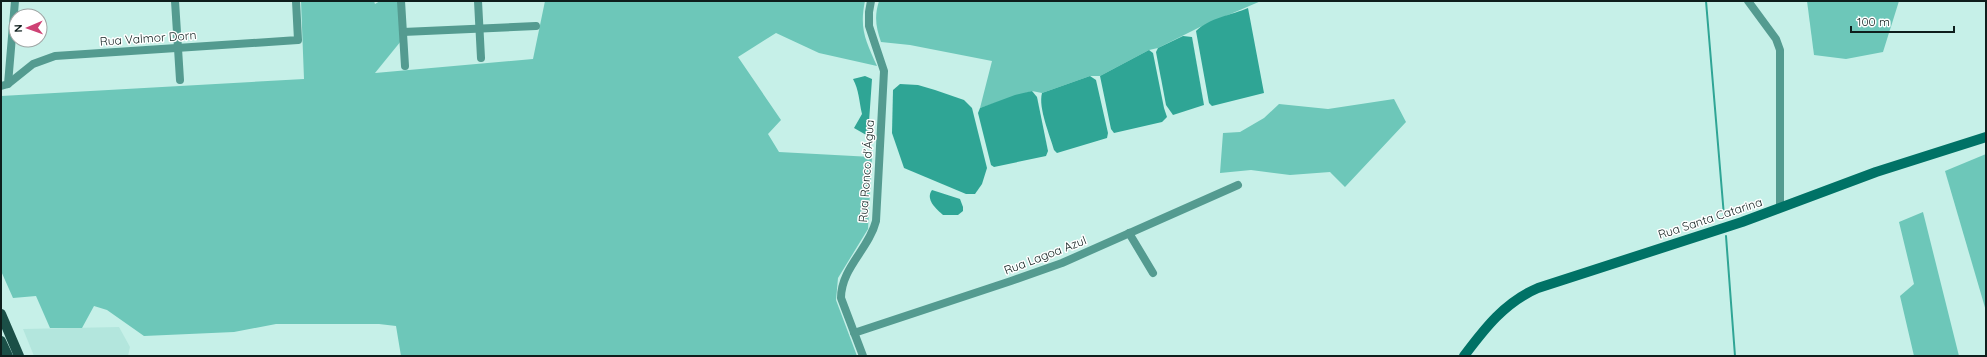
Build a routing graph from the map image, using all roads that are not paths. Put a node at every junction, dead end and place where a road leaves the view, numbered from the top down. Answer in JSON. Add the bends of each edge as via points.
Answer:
{"nodes":[{"id":1,"x":15,"y":1,"type":"edge"},
{"id":2,"x":175,"y":1,"type":"edge"},
{"id":3,"x":296,"y":1,"type":"edge"},
{"id":4,"x":401,"y":1,"type":"edge"},
{"id":5,"x":478,"y":1,"type":"edge"},
{"id":6,"x":871,"y":1,"type":"edge"},
{"id":7,"x":1748,"y":1,"type":"edge"},
{"id":8,"x":536,"y":26,"type":"dead end"},
{"id":9,"x":479,"y":29,"type":"junction"},
{"id":10,"x":403,"y":32,"type":"junction"},
{"id":11,"x":178,"y":48,"type":"junction"},
{"id":12,"x":481,"y":58,"type":"dead end"},
{"id":13,"x":405,"y":66,"type":"dead end"},
{"id":14,"x":180,"y":80,"type":"dead end"},
{"id":15,"x":4,"y":85,"type":"edge"},
{"id":16,"x":1986,"y":137,"type":"edge"},
{"id":17,"x":1238,"y":185,"type":"dead end"},
{"id":18,"x":1780,"y":208,"type":"junction"},
{"id":19,"x":1129,"y":233,"type":"junction"},
{"id":20,"x":1153,"y":273,"type":"dead end"},
{"id":21,"x":1,"y":314,"type":"edge"},
{"id":22,"x":854,"y":333,"type":"junction"},
{"id":23,"x":1,"y":341,"type":"edge"},
{"id":24,"x":8,"y":356,"type":"edge"},
{"id":25,"x":19,"y":356,"type":"edge"},
{"id":26,"x":863,"y":356,"type":"edge"},
{"id":27,"x":1464,"y":356,"type":"edge"}],
"edges":[{"from":1,"to":15,"type":"street"},
{"from":2,"to":11,"type":"street"},
{"from":3,"to":11,"type":"street","name":"Rua Valmor Dorn","via":[[298,40]]},
{"from":4,"to":10,"type":"street"},
{"from":5,"to":9,"type":"street"},
{"from":6,"to":22,"type":"street","name":"Rua Ronco d’Água","via":[[869,26],[884,71],[884,79],[876,221],[873,232],[843,279],[841,289],[841,298]]},
{"from":7,"to":18,"type":"street","via":[[1776,39],[1780,50]]},
{"from":8,"to":9,"type":"street"},
{"from":9,"to":10,"type":"street"},
{"from":9,"to":12,"type":"street"},
{"from":10,"to":13,"type":"street"},
{"from":11,"to":14,"type":"street"},
{"from":11,"to":15,"type":"street","name":"Rua Valmor Dorn","via":[[48,57],[33,64]]},
{"from":16,"to":18,"type":"street","name":"Rua Santa Catarina","via":[[1876,172]]},
{"from":17,"to":19,"type":"street","name":"Rua Lagoa Azul"},
{"from":18,"to":27,"type":"street","name":"Rua Santa Catarina","via":[[1524,294],[1495,317]]},
{"from":19,"to":20,"type":"street"},
{"from":19,"to":22,"type":"street","name":"Rua Lagoa Azul","via":[[1062,263],[1018,279]]},
{"from":21,"to":25,"type":"main road"},
{"from":22,"to":26,"type":"street","name":"Rua Ronco d’Água"},
{"from":23,"to":24,"type":"main road"}]}
